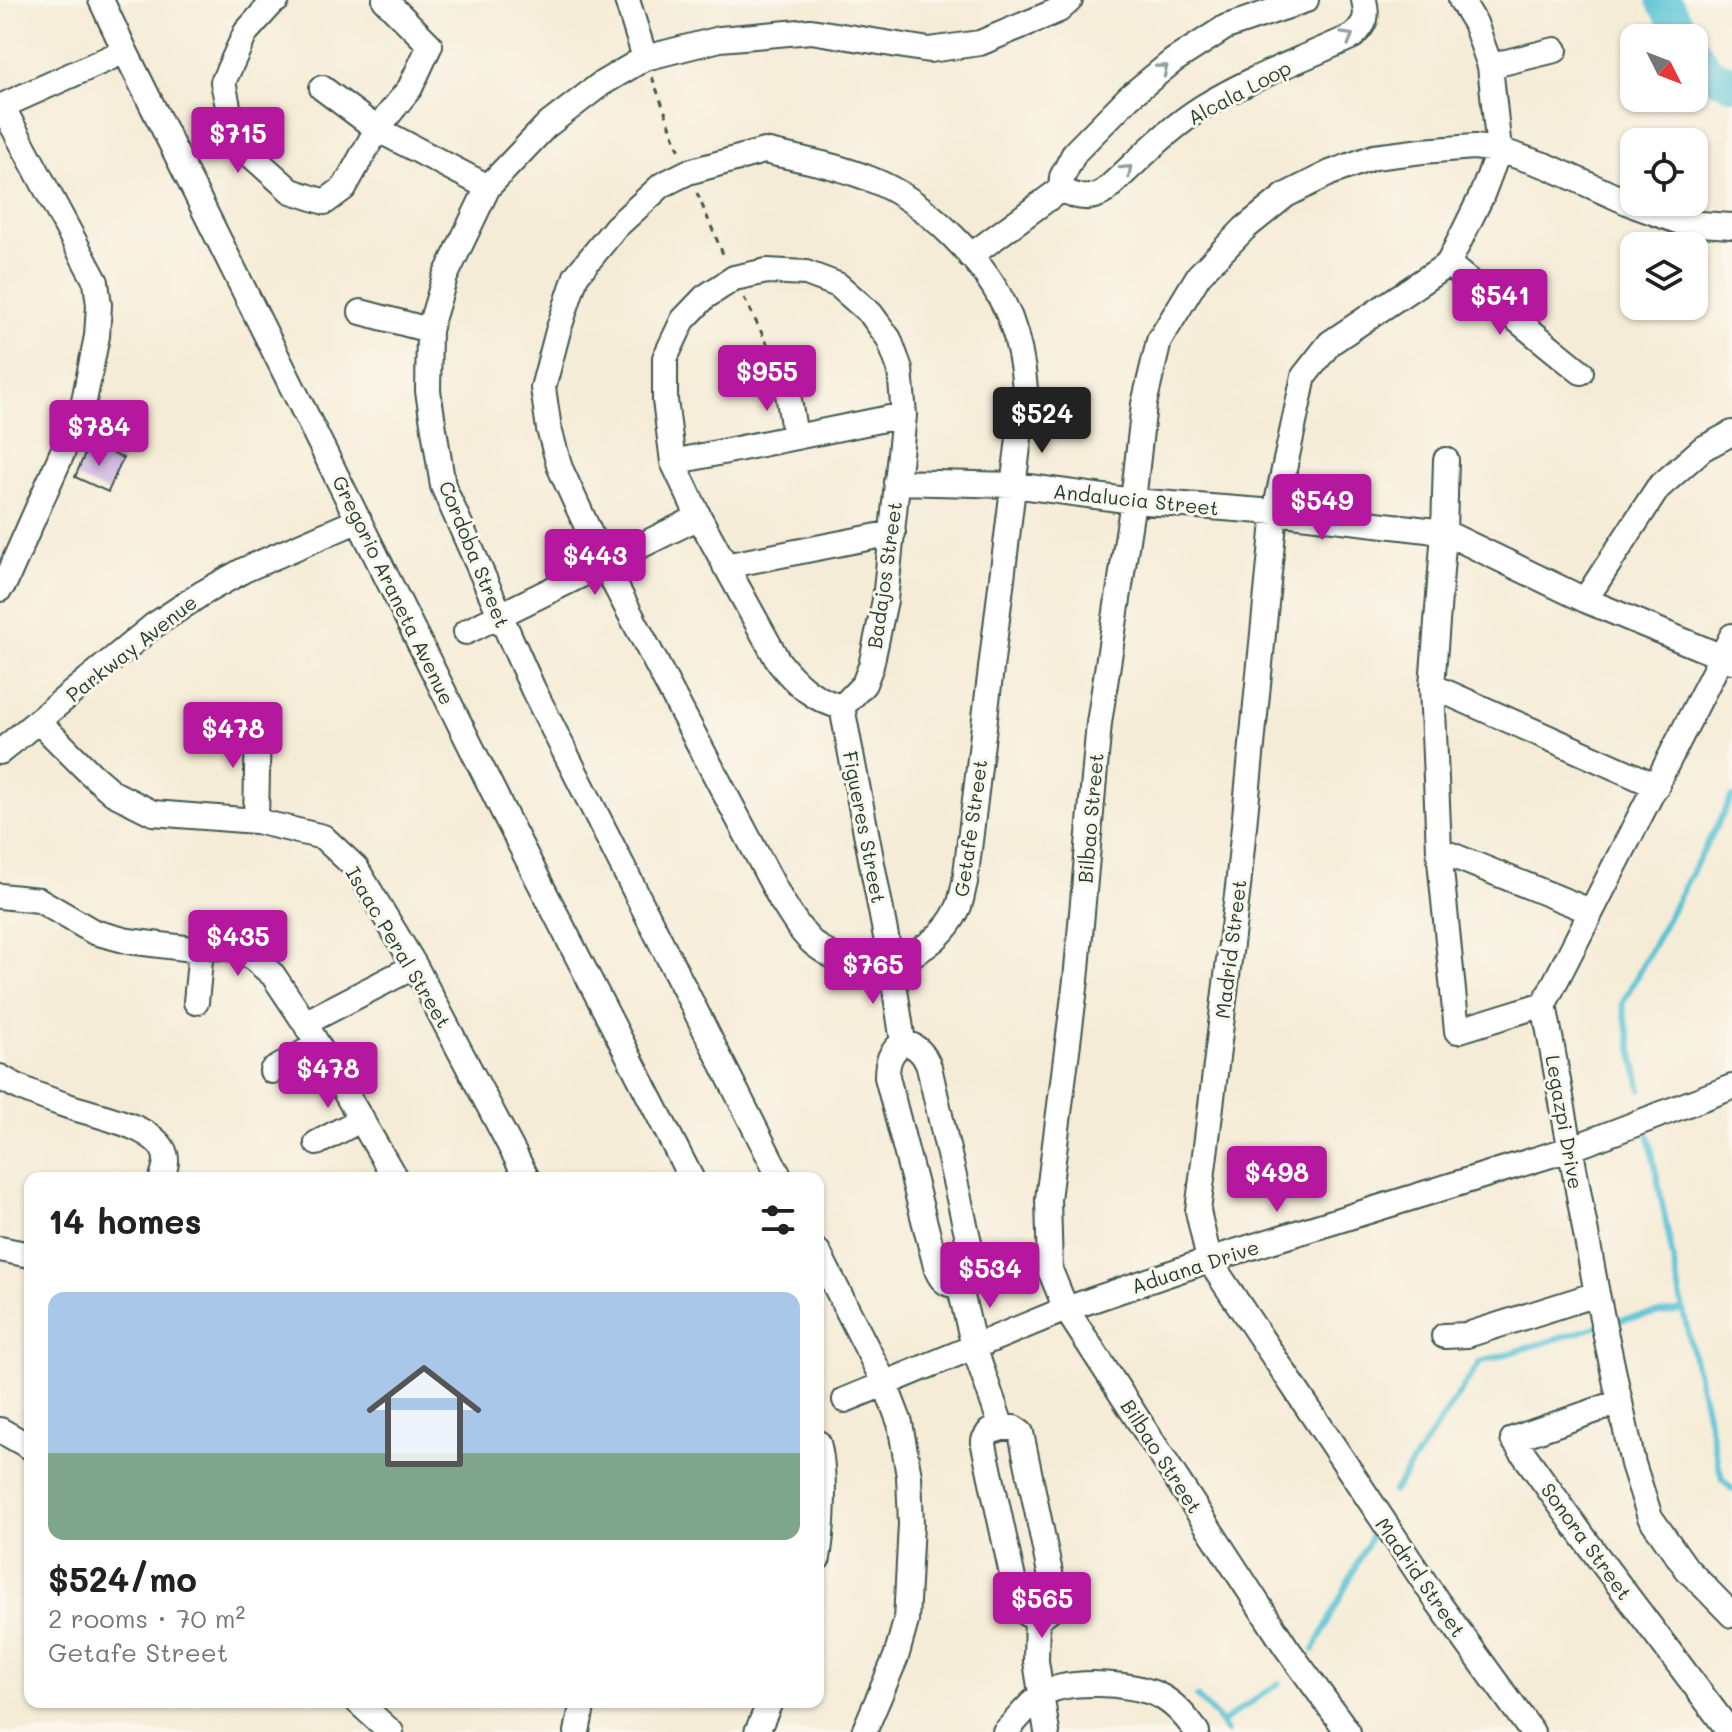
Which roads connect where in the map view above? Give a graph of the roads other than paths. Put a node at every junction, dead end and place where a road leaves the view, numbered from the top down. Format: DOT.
graph roads {
  1 [pos="101,0"];
  2 [pos="277,0"];
  3 [pos="385,0"];
  4 [pos="627,0"];
  5 [pos="1070,0"];
  6 [pos="1306,0"];
  7 [pos="1365,0"];
  8 [pos="1461,0"];
  9 [pos="1555,50"];
  10 [pos="125,51"];
  11 [pos="645,58"];
  12 [pos="1490,66"];
  13 [pos="322,88"];
  14 [pos="1,106"];
  15 [pos="377,129"];
  16 [pos="1499,150"];
  17 [pos="488,187"];
  18 [pos="1061,189"];
  19 [pos="1732,226"];
  20 [pos="970,256"];
  21 [pos="1448,264"];
  22 [pos="361,312"];
  23 [pos="429,330"];
  24 [pos="1581,372"];
  25 [pos="786,381"];
  26 [pos="904,415"];
  27 [pos="1732,433"];
  28 [pos="795,437"];
  29 [pos="1446,460"];
  30 [pos="673,462"];
  31 [pos="896,482"];
  32 [pos="1014,485"];
  33 [pos="1133,501"];
  34 [pos="1275,512"];
  35 [pos="699,517"];
  36 [pos="359,520"];
  37 [pos="1444,532"];
  38 [pos="893,533"];
  39 [pos="604,564"];
  40 [pos="725,566"];
  41 [pos="0,589"];
  42 [pos="1585,600"];
  43 [pos="499,616"];
  44 [pos="466,632"];
  45 [pos="1728,651"];
  46 [pos="1432,686"];
  47 [pos="842,707"];
  48 [pos="38,721"];
  49 [pos="258,721"];
  50 [pos="0,752"];
  51 [pos="1657,786"];
  52 [pos="256,821"];
  53 [pos="1439,850"];
  54 [pos="0,896"];
  55 [pos="1590,911"];
  56 [pos="201,950"];
  57 [pos="891,963"];
  58 [pos="415,966"];
  59 [pos="196,1002"];
  60 [pos="1544,1004"];
  61 [pos="305,1023"];
  62 [pos="903,1042"];
  63 [pos="317,1045"];
  64 [pos="272,1071"];
  65 [pos="0,1077"];
  66 [pos="1732,1087"];
  67 [pos="362,1119"];
  68 [pos="317,1143"];
  69 [pos="1570,1149"];
  70 [pos="164,1172"];
  71 [pos="392,1172"];
  72 [pos="524,1172"];
  73 [pos="688,1172"];
  74 [pos="777,1172"];
  75 [pos="0,1249"];
  76 [pos="24,1254"];
  77 [pos="1209,1260"];
  78 [pos="824,1264"];
  79 [pos="959,1284"];
  80 [pos="1597,1294"];
  81 [pos="1066,1309"];
  82 [pos="1444,1336"];
  83 [pos="974,1347"];
  84 [pos="885,1384"];
  85 [pos="845,1400"];
  86 [pos="1620,1402"];
  87 [pos="1002,1428"];
  88 [pos="0,1430"];
  89 [pos="24,1444"];
  90 [pos="1732,1615"];
  91 [pos="1037,1616"];
  92 [pos="1042,1694"];
  93 [pos="365,1708"];
  94 [pos="582,1708"];
  95 [pos="767,1708"];
  96 [pos="391,1732"];
  97 [pos="577,1732"];
  98 [pos="757,1732"];
  99 [pos="864,1732"];
  100 [pos="1005,1732"];
  101 [pos="1047,1732"];
  102 [pos="1197,1732"];
  103 [pos="1348,1732"];
  104 [pos="1532,1732"];
  105 [pos="1730,1732"];
  1 -- 10 [label="street, Gregorio Araneta Avenue"];
  2 -- 15 [label="street"];
  3 -- 15 [label="street"];
  4 -- 11 [label="street"];
  5 -- 11 [label="street, Cordoba Street"];
  18 -- 6 [label="street, one-way"];
  18 -- 7 [label="street, Alcala Loop, one-way"];
  8 -- 12 [label="street"];
  9 -- 12 [label="street"];
  10 -- 14 [label="street"];
  10 -- 36 [label="street, Gregorio Araneta Avenue"];
  11 -- 17 [label="street, Cordoba Street"];
  12 -- 16 [label="street"];
  13 -- 15 [label="street"];
  14 -- 41 [label="street"];
  15 -- 17 [label="street"];
  16 -- 19 [label="street, Bilbao Street"];
  16 -- 21 [label="street, Madrid Street"];
  16 -- 33 [label="street, Bilbao Street"];
  17 -- 23 [label="street, Cordoba Street"];
  18 -- 20 [label="street"];
  20 -- 32 [label="street, Getafe Street"];
  20 -- 39 [label="street, Getafe Street"];
  21 -- 24 [label="street"];
  21 -- 34 [label="street, Madrid Street"];
  22 -- 23 [label="street"];
  23 -- 43 [label="street, Cordoba Street"];
  25 -- 28 [label="street"];
  26 -- 28 [label="street"];
  26 -- 30 [label="street, Badajos Street"];
  26 -- 31 [label="street, Badajos Street"];
  27 -- 42 [label="street"];
  28 -- 30 [label="street"];
  29 -- 37 [label="street"];
  30 -- 35 [label="street, Badajos Street"];
  31 -- 32 [label="street, Andalucia Street"];
  31 -- 38 [label="street, Badajos Street"];
  32 -- 33 [label="street, Andalucia Street"];
  32 -- 57 [label="street, Getafe Street"];
  33 -- 34 [label="street, Andalucia Street"];
  33 -- 81 [label="street, Bilbao Street"];
  34 -- 37 [label="street, Andalucia Street"];
  34 -- 77 [label="street, Madrid Street"];
  35 -- 39 [label="street"];
  35 -- 40 [label="street, Badajos Street"];
  36 -- 48 [label="street, Parkway Avenue"];
  36 -- 73 [label="street, Gregorio Araneta Avenue"];
  37 -- 42 [label="street, Andalucia Street"];
  37 -- 46 [label="street"];
  38 -- 40 [label="street"];
  38 -- 47 [label="street, Badajos Street"];
  39 -- 43 [label="street"];
  39 -- 57 [label="street, Getafe Street"];
  40 -- 47 [label="street, Badajos Street"];
  42 -- 45 [label="street, Andalucia Street"];
  43 -- 44 [label="street"];
  43 -- 74 [label="street, Cordoba Street"];
  45 -- 51 [label="street"];
  46 -- 51 [label="street"];
  46 -- 53 [label="street"];
  47 -- 57 [label="street, Figueres Street"];
  48 -- 50 [label="street, Parkway Avenue"];
  48 -- 52 [label="street, Isaac Peral Street"];
  49 -- 52 [label="street"];
  51 -- 55 [label="street"];
  52 -- 58 [label="street, Isaac Peral Street"];
  53 -- 55 [label="street"];
  53 -- 60 [label="street"];
  54 -- 56 [label="street"];
  55 -- 60 [label="street"];
  56 -- 59 [label="street"];
  56 -- 61 [label="street"];
  57 -- 62 [label="street, Figueres Street"];
  58 -- 61 [label="street"];
  58 -- 72 [label="street, Isaac Peral Street"];
  60 -- 69 [label="street, Legazpi Drive"];
  61 -- 63 [label="street"];
  62 -- 79 [label="street"];
  62 -- 79 [label="street"];
  63 -- 64 [label="street"];
  63 -- 67 [label="street"];
  65 -- 70 [label="street"];
  66 -- 69 [label="street, Aduana Drive"];
  67 -- 68 [label="street"];
  67 -- 71 [label="street"];
  69 -- 77 [label="street, Aduana Drive"];
  69 -- 80 [label="street, Legazpi Drive"];
  75 -- 76 [label="street"];
  77 -- 81 [label="street, Aduana Drive"];
  77 -- 104 [label="street, Madrid Street"];
  78 -- 84 [label="street"];
  79 -- 83 [label="street"];
  80 -- 82 [label="street"];
  80 -- 86 [label="street, Legazpi Drive"];
  81 -- 83 [label="street, Aduana Drive"];
  81 -- 103 [label="street, Bilbao Street"];
  83 -- 84 [label="street, Aduana Drive"];
  83 -- 87 [label="street"];
  84 -- 85 [label="street, Aduana Drive"];
  84 -- 99 [label="street"];
  86 -- 90 [label="street, Legazpi Drive"];
  86 -- 105 [label="street, Sonora Street"];
  87 -- 91 [label="street"];
  87 -- 91 [label="street"];
  88 -- 89 [label="street"];
  91 -- 92 [label="street"];
  92 -- 100 [label="street"];
  92 -- 101 [label="street"];
  92 -- 102 [label="street"];
  93 -- 96 [label="street"];
  94 -- 97 [label="street"];
  95 -- 98 [label="street"];
}
